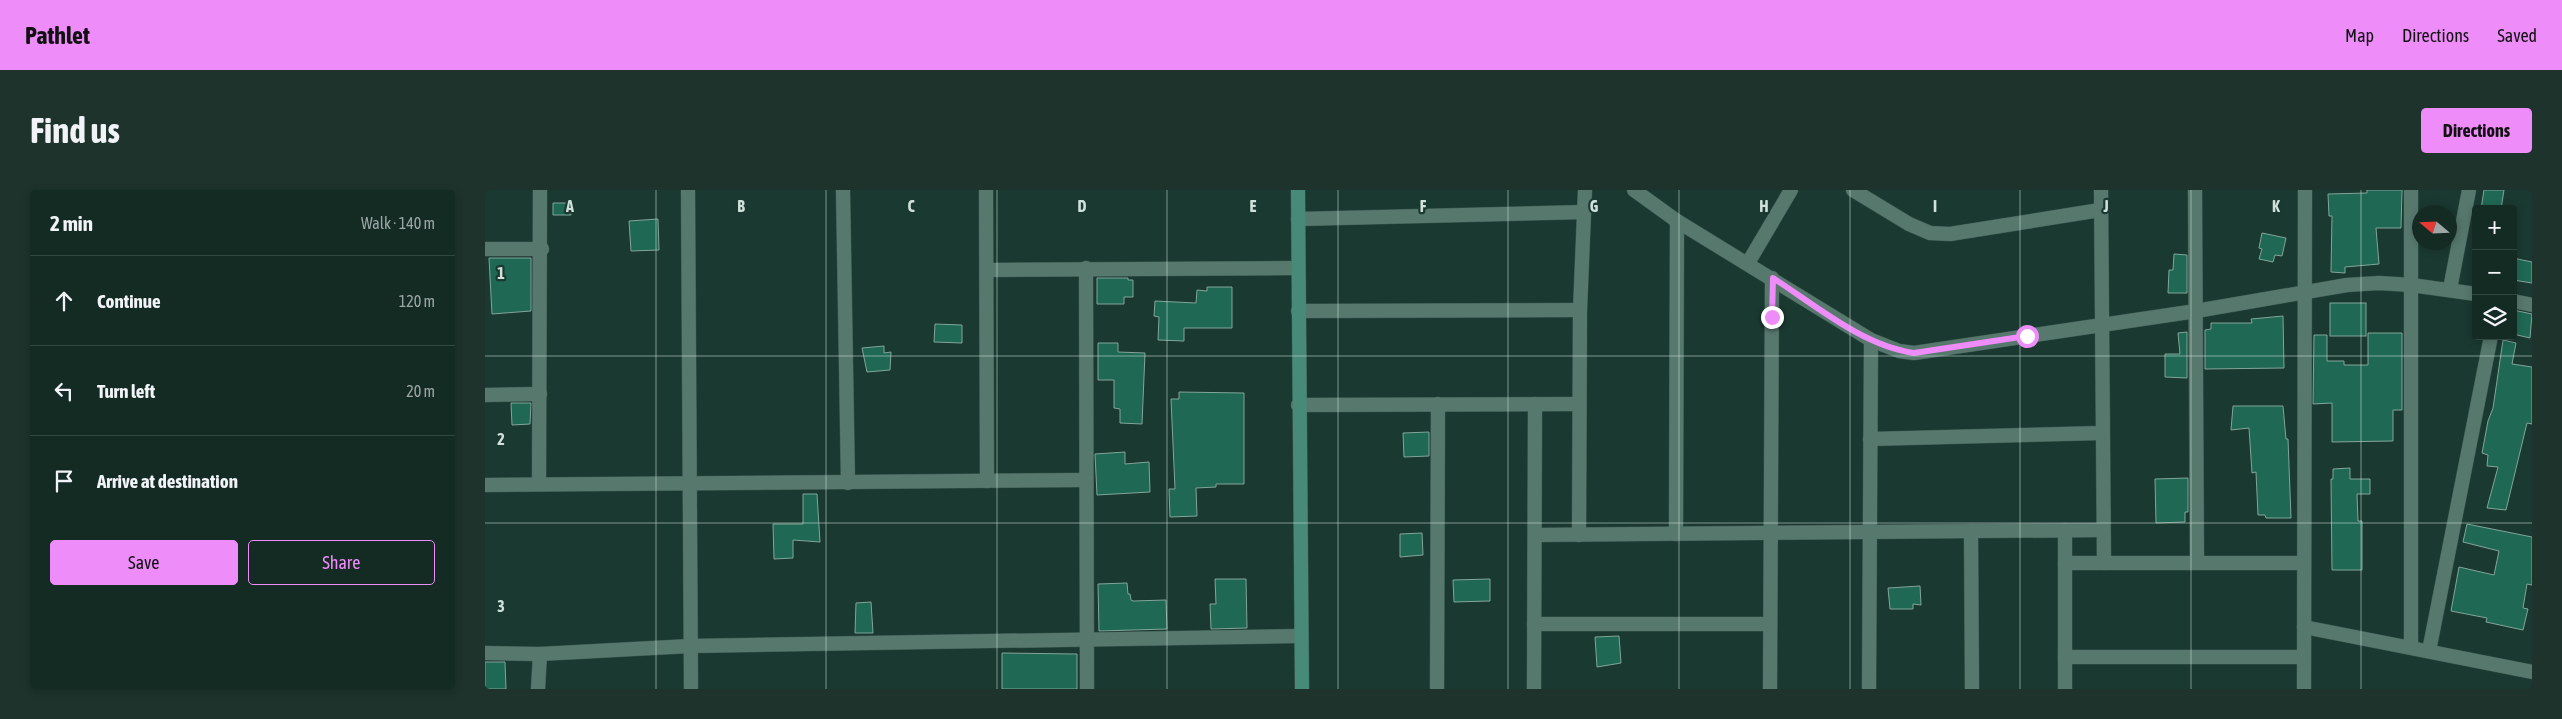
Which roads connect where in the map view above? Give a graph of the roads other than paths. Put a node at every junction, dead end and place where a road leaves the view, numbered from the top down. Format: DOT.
graph roads {
  1 [pos="540,190"];
  2 [pos="688,190"];
  3 [pos="843,190"];
  4 [pos="986,190"];
  5 [pos="1298,190"];
  6 [pos="1585,190"];
  7 [pos="1634,190"];
  8 [pos="1791,190"];
  9 [pos="1853,190"];
  10 [pos="2101,190"];
  11 [pos="2195,190"];
  12 [pos="2305,190"];
  13 [pos="2411,190"];
  14 [pos="2469,190"];
  15 [pos="2100,210"];
  16 [pos="1584,212"];
  17 [pos="1298,219"];
  18 [pos="1677,221"];
  19 [pos="485,249"];
  20 [pos="542,249"];
  21 [pos="1748,264"];
  22 [pos="1086,268"];
  23 [pos="1297,268"];
  24 [pos="987,270"];
  25 [pos="1773,278"];
  26 [pos="2411,284"];
  27 [pos="2450,289"];
  28 [pos="2304,291"];
  29 [pos="2472,293"];
  30 [pos="2517,303"];
  31 [pos="2532,305"];
  32 [pos="1580,310"];
  33 [pos="1298,311"];
  34 [pos="2196,311"];
  35 [pos="2103,326"];
  36 [pos="1871,340"];
  37 [pos="2490,340"];
  38 [pos="540,394"];
  39 [pos="485,395"];
  40 [pos="1438,404"];
  41 [pos="1535,404"];
  42 [pos="1579,404"];
  43 [pos="1298,405"];
  44 [pos="2102,433"];
  45 [pos="1870,439"];
  46 [pos="1086,480"];
  47 [pos="987,481"];
  48 [pos="688,483"];
  49 [pos="848,483"];
  50 [pos="539,484"];
  51 [pos="485,485"];
  52 [pos="2065,530"];
  53 [pos="2103,530"];
  54 [pos="1971,531"];
  55 [pos="1870,532"];
  56 [pos="1771,533"];
  57 [pos="1676,534"];
  58 [pos="1535,535"];
  59 [pos="1579,535"];
  60 [pos="2065,563"];
  61 [pos="2104,563"];
  62 [pos="2197,563"];
  63 [pos="2304,563"];
  64 [pos="1534,624"];
  65 [pos="1770,624"];
  66 [pos="2304,627"];
  67 [pos="1300,636"];
  68 [pos="1087,640"];
  69 [pos="690,646"];
  70 [pos="2411,647"];
  71 [pos="2429,651"];
  72 [pos="485,653"];
  73 [pos="539,654"];
  74 [pos="2065,657"];
  75 [pos="2303,657"];
  76 [pos="2532,672"];
  77 [pos="538,689"];
  78 [pos="691,689"];
  79 [pos="1087,689"];
  80 [pos="1301,689"];
  81 [pos="1437,689"];
  82 [pos="1534,689"];
  83 [pos="1770,689"];
  84 [pos="1869,689"];
  85 [pos="1972,689"];
  86 [pos="2065,689"];
  87 [pos="2304,689"];
  1 -- 20 [label="street"];
  2 -- 48 [label="street"];
  3 -- 49 [label="street"];
  4 -- 24 [label="street"];
  5 -- 17 [label="main road"];
  6 -- 16 [label="street"];
  7 -- 18 [label="street"];
  8 -- 21 [label="street"];
  9 -- 15 [label="street"];
  10 -- 15 [label="street"];
  11 -- 34 [label="street"];
  12 -- 28 [label="street"];
  13 -- 26 [label="street"];
  14 -- 27 [label="street"];
  15 -- 35 [label="street"];
  16 -- 17 [label="street"];
  16 -- 32 [label="street"];
  17 -- 23 [label="main road"];
  18 -- 21 [label="street"];
  18 -- 57 [label="street"];
  19 -- 20 [label="street"];
  20 -- 38 [label="street"];
  21 -- 25 [label="street"];
  22 -- 23 [label="street"];
  22 -- 24 [label="street"];
  22 -- 46 [label="street"];
  23 -- 33 [label="main road"];
  24 -- 47 [label="street"];
  25 -- 36 [label="street"];
  25 -- 56 [label="street"];
  26 -- 27 [label="street"];
  26 -- 28 [label="street"];
  26 -- 70 [label="street"];
  27 -- 29 [label="street"];
  28 -- 34 [label="street"];
  28 -- 63 [label="street"];
  30 -- 31 [label="street"];
  32 -- 33 [label="street"];
  32 -- 42 [label="street"];
  33 -- 43 [label="main road"];
  34 -- 35 [label="street"];
  34 -- 62 [label="street"];
  35 -- 36 [label="street"];
  35 -- 44 [label="street"];
  36 -- 45 [label="street"];
  37 -- 71 [label="street"];
  38 -- 39 [label="street"];
  38 -- 50 [label="street"];
  40 -- 41 [label="street"];
  40 -- 43 [label="street"];
  40 -- 81 [label="street"];
  41 -- 42 [label="street"];
  41 -- 58 [label="street"];
  42 -- 59 [label="street"];
  43 -- 67 [label="main road"];
  44 -- 45 [label="street"];
  44 -- 53 [label="street"];
  45 -- 55 [label="street"];
  46 -- 47 [label="street"];
  46 -- 68 [label="street"];
  47 -- 49 [label="street"];
  48 -- 49 [label="street"];
  48 -- 50 [label="street"];
  48 -- 69 [label="street"];
  50 -- 51 [label="street"];
  52 -- 53 [label="street"];
  52 -- 54 [label="street"];
  52 -- 60 [label="street"];
  53 -- 61 [label="street"];
  54 -- 55 [label="street"];
  54 -- 85 [label="street"];
  55 -- 56 [label="street"];
  55 -- 84 [label="street"];
  56 -- 57 [label="street"];
  56 -- 65 [label="street"];
  57 -- 59 [label="street"];
  58 -- 59 [label="street"];
  58 -- 64 [label="street"];
  60 -- 61 [label="street"];
  60 -- 74 [label="street"];
  61 -- 62 [label="street"];
  62 -- 63 [label="street"];
  63 -- 66 [label="street"];
  64 -- 65 [label="street"];
  64 -- 82 [label="street"];
  65 -- 83 [label="street"];
  66 -- 70 [label="street"];
  66 -- 75 [label="street"];
  67 -- 68 [label="street"];
  67 -- 80 [label="main road"];
  68 -- 69 [label="street"];
  68 -- 79 [label="street"];
  69 -- 73 [label="street"];
  69 -- 78 [label="street"];
  70 -- 71 [label="street"];
  71 -- 76 [label="street"];
  72 -- 73 [label="street"];
  73 -- 77 [label="street"];
  74 -- 75 [label="street"];
  74 -- 86 [label="street"];
  75 -- 87 [label="street"];
}
